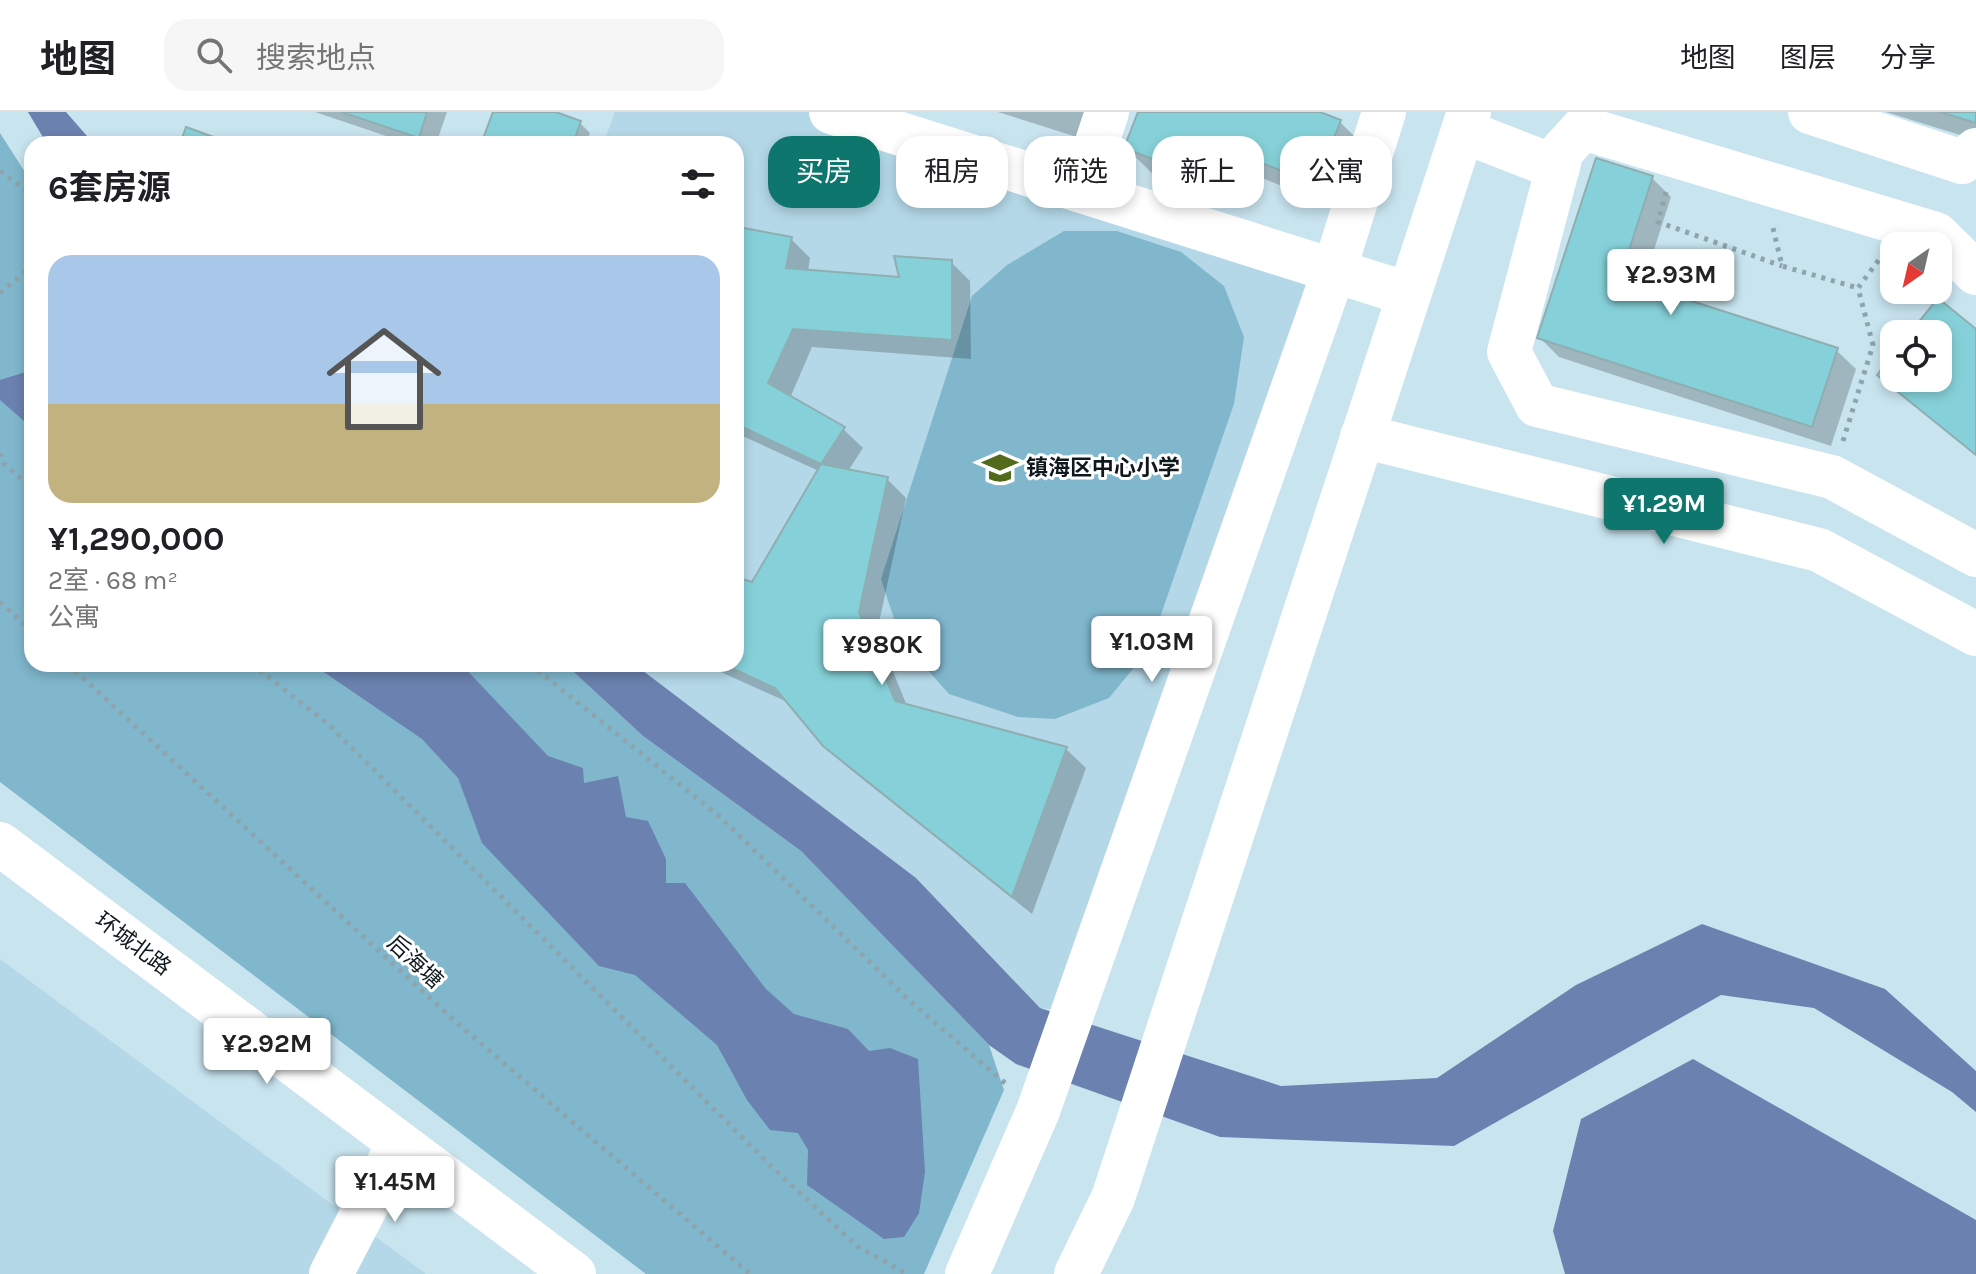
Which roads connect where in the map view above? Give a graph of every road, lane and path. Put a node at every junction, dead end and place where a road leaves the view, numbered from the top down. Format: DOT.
graph roads {
  1 [pos="831,112"];
  2 [pos="1107,112"];
  3 [pos="1384,112"];
  4 [pos="1810,112"];
  5 [pos="1466,122"];
  6 [pos="1099,136"];
  7 [pos="1976,150"];
  8 [pos="1675,155"];
  9 [pos="1558,168"];
  10 [pos="0,171"];
  11 [pos="1024,173"];
  12 [pos="1762,182"];
  13 [pos="24,189"];
  14 [pos="1135,208"];
  15 [pos="1903,225"];
  16 [pos="1782,266"];
  17 [pos="1334,271"];
  18 [pos="24,273"];
  19 [pos="1976,273"];
  20 [pos="1858,288"];
  21 [pos="0,293"];
  22 [pos="1408,294"];
  23 [pos="1362,436"];
  24 [pos="0,453"];
  25 [pos="1832,477"];
  26 [pos="24,481"];
  27 [pos="1975,552"];
  28 [pos="0,602"];
  29 [pos="24,624"];
  30 [pos="1976,634"];
  31 [pos="77,672"];
  32 [pos="262,672"];
  33 [pos="540,672"];
  34 [pos="0,844"];
  35 [pos="1038,1111"];
  36 [pos="399,1143"];
  37 [pos="331,1274"];
  38 [pos="574,1274"];
  39 [pos="750,1274"];
  40 [pos="907,1274"];
  41 [pos="967,1274"];
  42 [pos="1076,1274"];
  1 -- 11 [label="street"];
  2 -- 6 [label="street"];
  3 -- 17 [label="street"];
  4 -- 7 [label="street"];
  5 -- 9 [label="street"];
  5 -- 22 [label="street"];
  8 -- 9 [label="street"];
  8 -- 12 [label="street"];
  8 -- 16 [label="path"];
  9 -- 25 [label="street"];
  10 -- 13 [label="path"];
  12 -- 15 [label="street"];
  12 -- 16 [label="path"];
  14 -- 17 [label="street"];
  15 -- 19 [label="street"];
  15 -- 20 [label="path"];
  16 -- 20 [label="path"];
  17 -- 22 [label="street"];
  17 -- 35 [label="street"];
  18 -- 21 [label="path"];
  20 -- 25 [label="path"];
  22 -- 23 [label="street"];
  23 -- 30 [label="street"];
  23 -- 42 [label="street"];
  24 -- 26 [label="path"];
  25 -- 27 [label="street"];
  28 -- 29 [label="path"];
  31 -- 39 [label="path, 后海塘"];
  32 -- 40 [label="path"];
  33 -- 35 [label="path"];
  34 -- 36 [label="street, 环城北路"];
  35 -- 41 [label="street"];
  36 -- 37 [label="street"];
  36 -- 38 [label="street, 环城北路"];
}
